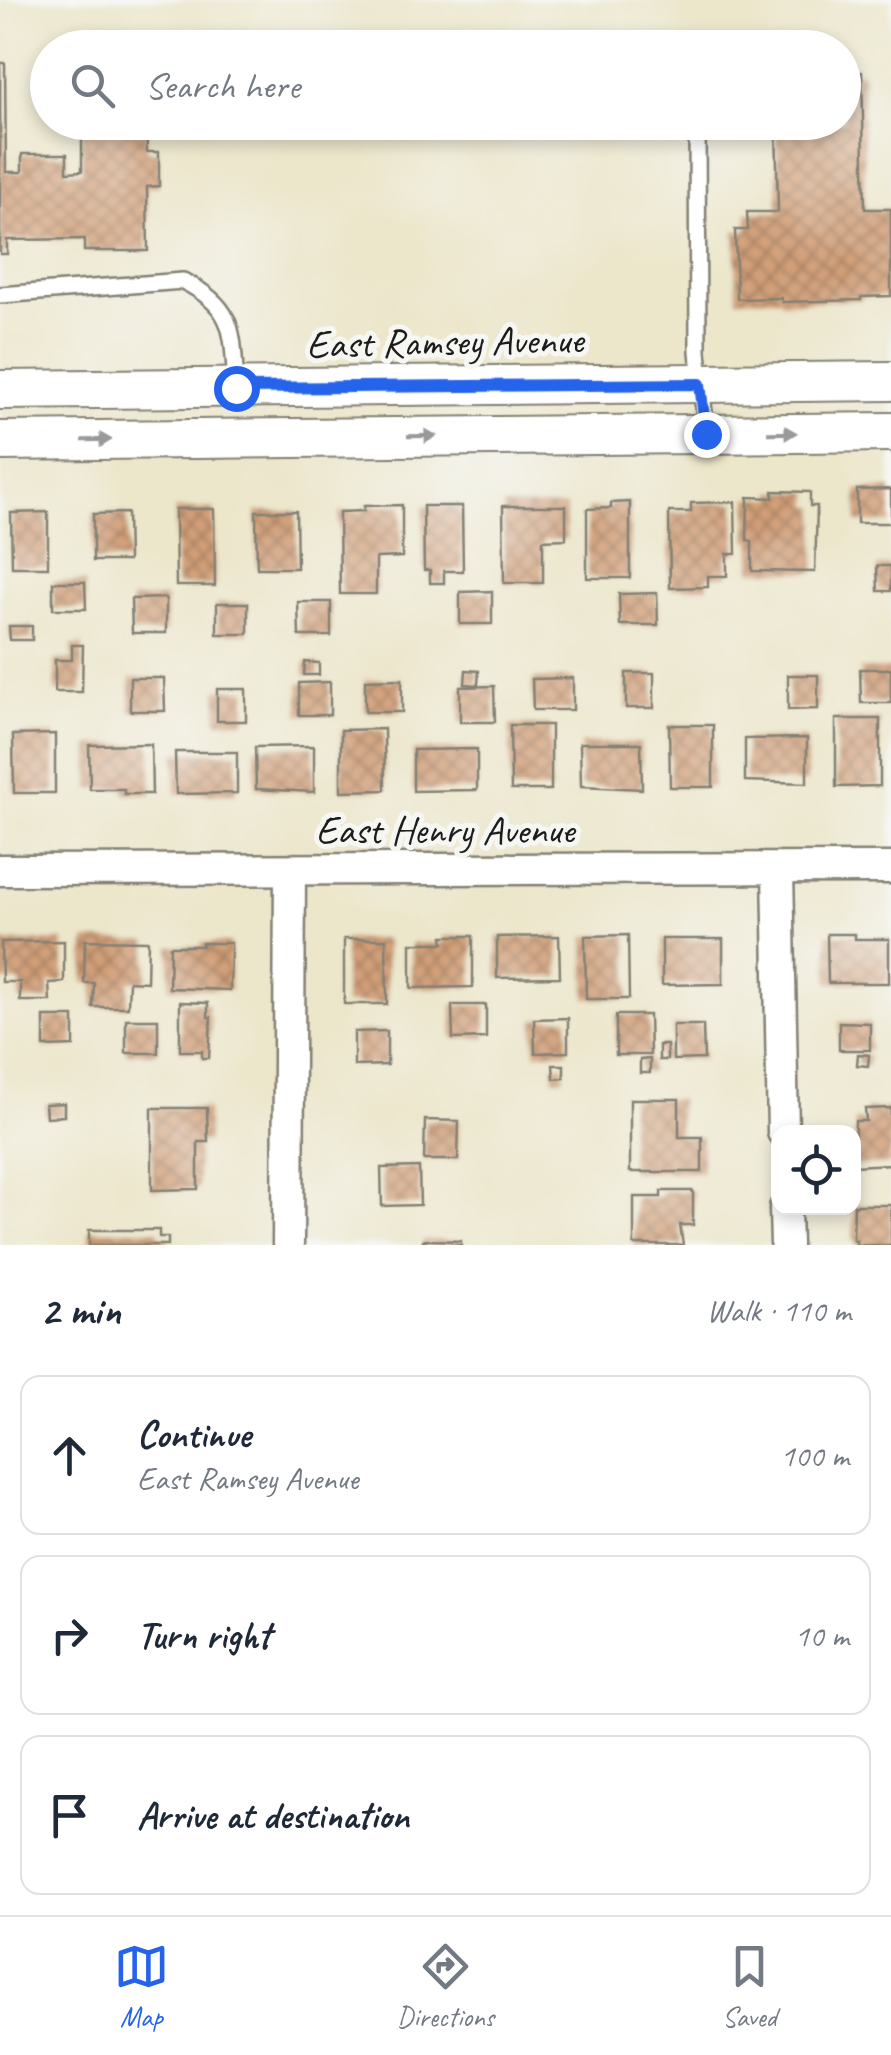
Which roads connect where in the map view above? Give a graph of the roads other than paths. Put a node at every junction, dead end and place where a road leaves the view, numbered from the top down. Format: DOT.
graph roads {
  1 [pos="697,140"];
  2 [pos="0,295"];
  3 [pos="891,382"];
  4 [pos="700,384"];
  5 [pos="236,388"];
  6 [pos="0,390"];
  7 [pos="891,432"];
  8 [pos="706,434"];
  9 [pos="0,441"];
  10 [pos="778,868"];
  11 [pos="891,868"];
  12 [pos="0,870"];
  13 [pos="290,870"];
  14 [pos="783,1125"];
  15 [pos="785,1215"];
  16 [pos="288,1245"];
  17 [pos="786,1245"];
  1 -- 4 [label="lane"];
  2 -- 5 [label="lane"];
  3 -- 4 [label="street, East Ramsey Avenue"];
  4 -- 5 [label="street, East Ramsey Avenue"];
  4 -- 8 [label="lane"];
  5 -- 6 [label="street, East Ramsey Avenue"];
  8 -- 7 [label="street, one-way"];
  9 -- 8 [label="street, one-way"];
  10 -- 11 [label="street, East Henry Avenue"];
  10 -- 13 [label="street, East Henry Avenue"];
  10 -- 14 [label="street"];
  12 -- 13 [label="street, East Henry Avenue"];
  13 -- 16 [label="street"];
  15 -- 17 [label="street"];
}
